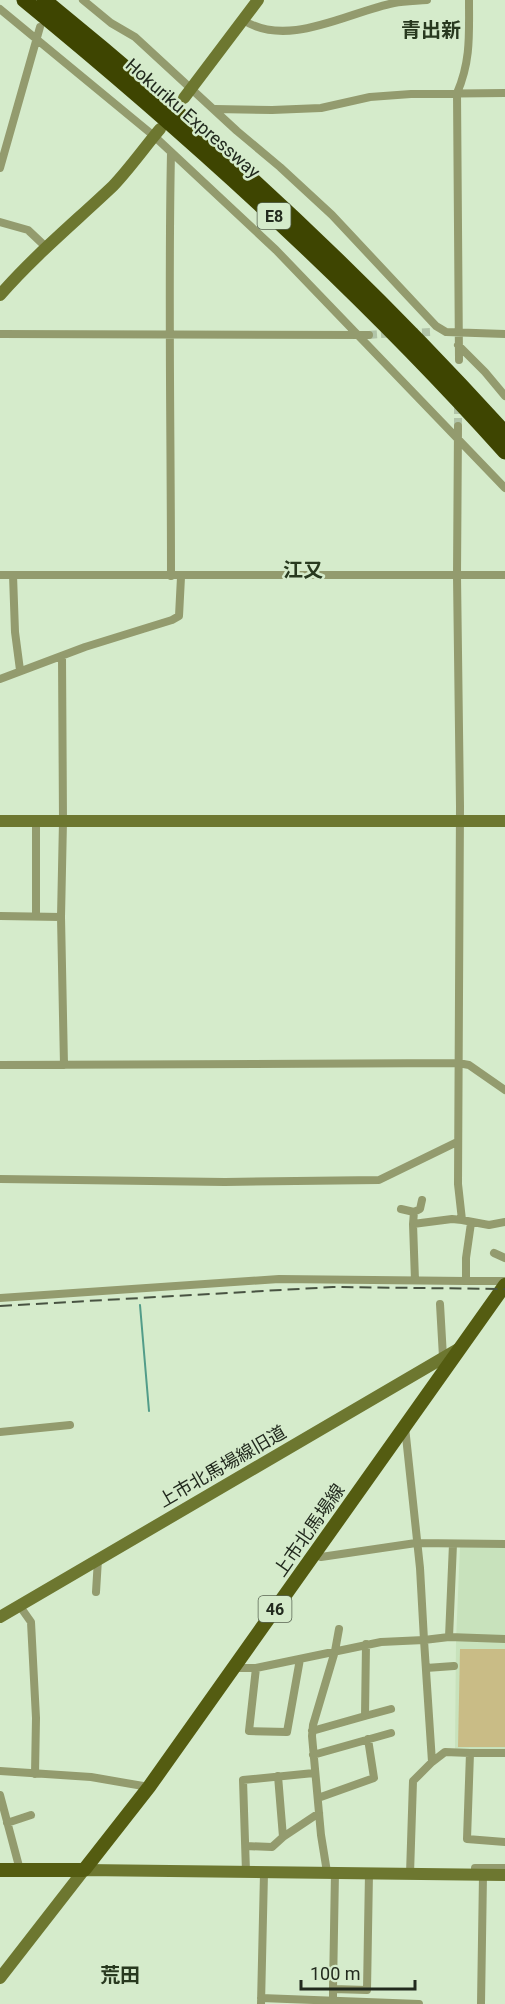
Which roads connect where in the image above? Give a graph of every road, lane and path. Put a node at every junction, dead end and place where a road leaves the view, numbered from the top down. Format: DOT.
graph roads {
  1 [pos="24,0"];
  2 [pos="44,0"];
  3 [pos="83,0"];
  4 [pos="258,0"];
  5 [pos="427,0"];
  6 [pos="469,0"];
  7 [pos="0,9"];
  8 [pos="243,20"];
  9 [pos="40,27"];
  10 [pos="37,38"];
  11 [pos="187,93"];
  12 [pos="457,93"];
  13 [pos="505,93"];
  14 [pos="215,109"];
  15 [pos="157,133"];
  16 [pos="171,153"];
  17 [pos="0,168"];
  18 [pos="0,222"];
  19 [pos="46,247"];
  20 [pos="0,295"];
  21 [pos="459,333"];
  22 [pos="0,334"];
  23 [pos="505,334"];
  24 [pos="171,335"];
  25 [pos="364,335"];
  26 [pos="458,345"];
  27 [pos="459,360"];
  28 [pos="505,396"];
  29 [pos="458,426"];
  30 [pos="505,433"];
  31 [pos="458,437"];
  32 [pos="505,452"];
  33 [pos="505,488"];
  34 [pos="0,575"];
  35 [pos="13,575"];
  36 [pos="505,575"];
  37 [pos="171,576"];
  38 [pos="457,576"];
  39 [pos="181,577"];
  40 [pos="62,656"];
  41 [pos="20,670"];
  42 [pos="0,679"];
  43 [pos="459,820"];
  44 [pos="0,821"];
  45 [pos="36,821"];
  46 [pos="505,821"];
  47 [pos="63,822"];
  48 [pos="0,916"];
  49 [pos="36,916"];
  50 [pos="61,917"];
  51 [pos="458,1063"];
  52 [pos="0,1065"];
  53 [pos="64,1065"];
  54 [pos="505,1090"];
  55 [pos="457,1142"];
  56 [pos="0,1179"];
  57 [pos="422,1200"];
  58 [pos="400,1209"];
  59 [pos="414,1212"];
  60 [pos="466,1222"];
  61 [pos="505,1222"];
  62 [pos="413,1224"];
  63 [pos="494,1253"];
  64 [pos="505,1258"];
  65 [pos="416,1280"];
  66 [pos="466,1281"];
  67 [pos="505,1283"];
  68 [pos="0,1298"];
  69 [pos="500,1300"];
  70 [pos="440,1304"];
  71 [pos="463,1346"];
  72 [pos="443,1357"];
  73 [pos="70,1425"];
  74 [pos="405,1425"];
  75 [pos="0,1432"];
  76 [pos="417,1543"];
  77 [pos="453,1544"];
  78 [pos="505,1544"];
  79 [pos="314,1554"];
  80 [pos="98,1559"];
  81 [pos="96,1592"];
  82 [pos="19,1605"];
  83 [pos="0,1617"];
  84 [pos="339,1629"];
  85 [pos="449,1637"];
  86 [pos="505,1639"];
  87 [pos="424,1640"];
  88 [pos="366,1644"];
  89 [pos="335,1651"];
  90 [pos="300,1659"];
  91 [pos="454,1666"];
  92 [pos="233,1668"];
  93 [pos="256,1668"];
  94 [pos="426,1668"];
  95 [pos="391,1709"];
  96 [pos="365,1716"];
  97 [pos="312,1731"];
  98 [pos="391,1733"];
  99 [pos="368,1739"];
  100 [pos="470,1753"];
  101 [pos="505,1753"];
  102 [pos="313,1755"];
  103 [pos="432,1762"];
  104 [pos="0,1771"];
  105 [pos="314,1773"];
  106 [pos="35,1774"];
  107 [pos="278,1776"];
  108 [pos="149,1787"];
  109 [pos="0,1795"];
  110 [pos="318,1798"];
  111 [pos="319,1813"];
  112 [pos="31,1815"];
  113 [pos="7,1823"];
  114 [pos="283,1837"];
  115 [pos="505,1842"];
  116 [pos="246,1846"];
  117 [pos="505,1868"];
  118 [pos="0,1870"];
  119 [pos="20,1870"];
  120 [pos="84,1870"];
  121 [pos="246,1872"];
  122 [pos="331,1872"];
  123 [pos="264,1873"];
  124 [pos="369,1873"];
  125 [pos="410,1874"];
  126 [pos="479,1875"];
  127 [pos="505,1875"];
  128 [pos="0,1978"];
  129 [pos="333,1989"];
  130 [pos="261,2001"];
  131 [pos="333,2001"];
  132 [pos="419,2004"];
  133 [pos="481,2004"];
  1 -- 32 [label="highway, Hokuriku Expressway / E8"];
  2 -- 30 [label="highway, Hokuriku Expressway / E8"];
  3 -- 11 [label="street"];
  4 -- 8 [label="street"];
  5 -- 8 [label="street"];
  6 -- 12 [label="street"];
  7 -- 10 [label="street"];
  8 -- 11 [label="street"];
  9 -- 10 [label="street"];
  10 -- 15 [label="street"];
  10 -- 17 [label="street"];
  11 -- 14 [label="street"];
  12 -- 13 [label="street"];
  12 -- 14 [label="street"];
  12 -- 21 [label="street"];
  14 -- 21 [label="street"];
  15 -- 16 [label="street"];
  15 -- 19 [label="street"];
  16 -- 24 [label="street"];
  16 -- 25 [label="street"];
  18 -- 19 [label="street"];
  19 -- 20 [label="street"];
  21 -- 23 [label="street"];
  21 -- 26 [label="street"];
  22 -- 24 [label="street"];
  24 -- 25 [label="street"];
  24 -- 37 [label="street"];
  25 -- 31 [label="street"];
  26 -- 27 [label="street"];
  26 -- 28 [label="street"];
  29 -- 31 [label="street"];
  31 -- 33 [label="street"];
  31 -- 38 [label="street"];
  34 -- 35 [label="street"];
  35 -- 37 [label="street"];
  35 -- 41 [label="street"];
  36 -- 38 [label="street"];
  37 -- 39 [label="street"];
  38 -- 39 [label="street"];
  38 -- 43 [label="street"];
  39 -- 40 [label="street"];
  40 -- 41 [label="street"];
  40 -- 47 [label="street"];
  41 -- 42 [label="street"];
  43 -- 46 [label="street"];
  43 -- 47 [label="street"];
  43 -- 51 [label="street"];
  44 -- 45 [label="street"];
  45 -- 47 [label="street"];
  45 -- 49 [label="street"];
  47 -- 50 [label="street"];
  48 -- 49 [label="street"];
  49 -- 50 [label="street"];
  50 -- 53 [label="street"];
  51 -- 53 [label="street"];
  51 -- 54 [label="street"];
  51 -- 55 [label="street"];
  52 -- 53 [label="street"];
  55 -- 56 [label="street"];
  55 -- 60 [label="street"];
  57 -- 59 [label="street"];
  58 -- 59 [label="street"];
  59 -- 62 [label="street"];
  60 -- 61 [label="street"];
  60 -- 62 [label="street"];
  60 -- 66 [label="street"];
  62 -- 65 [label="street"];
  63 -- 64 [label="street"];
  65 -- 66 [label="street"];
  65 -- 68 [label="street"];
  66 -- 67 [label="street"];
  67 -- 69 [label="main road, 上市北馬場線 / 46"];
  69 -- 71 [label="main road, 上市北馬場線 / 46"];
  70 -- 72 [label="street"];
  71 -- 72 [label="street, 上市北馬場線旧道"];
  71 -- 74 [label="main road, 上市北馬場線 / 46"];
  72 -- 80 [label="street, 上市北馬場線旧道"];
  73 -- 75 [label="street"];
  74 -- 76 [label="street"];
  74 -- 79 [label="main road, 上市北馬場線 / 46"];
  76 -- 77 [label="street"];
  76 -- 79 [label="street"];
  76 -- 87 [label="street"];
  77 -- 78 [label="street"];
  77 -- 85 [label="street"];
  79 -- 92 [label="main road, 上市北馬場線 / 46"];
  80 -- 81 [label="street"];
  80 -- 82 [label="street, 上市北馬場線旧道"];
  82 -- 83 [label="street, 上市北馬場線旧道"];
  82 -- 106 [label="street"];
  84 -- 89 [label="street"];
  85 -- 86 [label="street"];
  85 -- 87 [label="street"];
  87 -- 88 [label="street"];
  87 -- 94 [label="street"];
  88 -- 89 [label="street"];
  88 -- 96 [label="street"];
  89 -- 90 [label="street"];
  89 -- 97 [label="street"];
  90 -- 93 [label="street"];
  90 -- 93 [label="street"];
  91 -- 94 [label="street"];
  92 -- 93 [label="street"];
  92 -- 108 [label="main road, 上市北馬場線 / 46"];
  94 -- 103 [label="street"];
  95 -- 96 [label="street"];
  96 -- 97 [label="street"];
  97 -- 102 [label="street"];
  98 -- 99 [label="street"];
  99 -- 102 [label="street"];
  99 -- 110 [label="street"];
  100 -- 101 [label="street"];
  100 -- 103 [label="street"];
  100 -- 115 [label="street"];
  102 -- 105 [label="street"];
  103 -- 125 [label="street"];
  104 -- 106 [label="street"];
  105 -- 107 [label="street"];
  105 -- 110 [label="street"];
  106 -- 108 [label="street"];
  107 -- 114 [label="street"];
  107 -- 116 [label="street"];
  108 -- 120 [label="main road, 上市北馬場線 / 46"];
  109 -- 113 [label="street"];
  110 -- 111 [label="street"];
  111 -- 114 [label="street"];
  111 -- 122 [label="street"];
  112 -- 113 [label="street"];
  113 -- 119 [label="street"];
  114 -- 116 [label="street"];
  116 -- 121 [label="street"];
  117 -- 126 [label="street"];
  118 -- 119 [label="main road"];
  119 -- 120 [label="main road"];
  120 -- 121 [label="street"];
  120 -- 128 [label="street"];
  121 -- 123 [label="street"];
  122 -- 123 [label="street"];
  122 -- 124 [label="street"];
  122 -- 129 [label="street"];
  123 -- 130 [label="street"];
  124 -- 125 [label="street"];
  124 -- 129 [label="street"];
  125 -- 126 [label="street"];
  126 -- 127 [label="street"];
  126 -- 133 [label="street"];
  129 -- 131 [label="street"];
  130 -- 131 [label="street"];
  131 -- 132 [label="street"];
}
